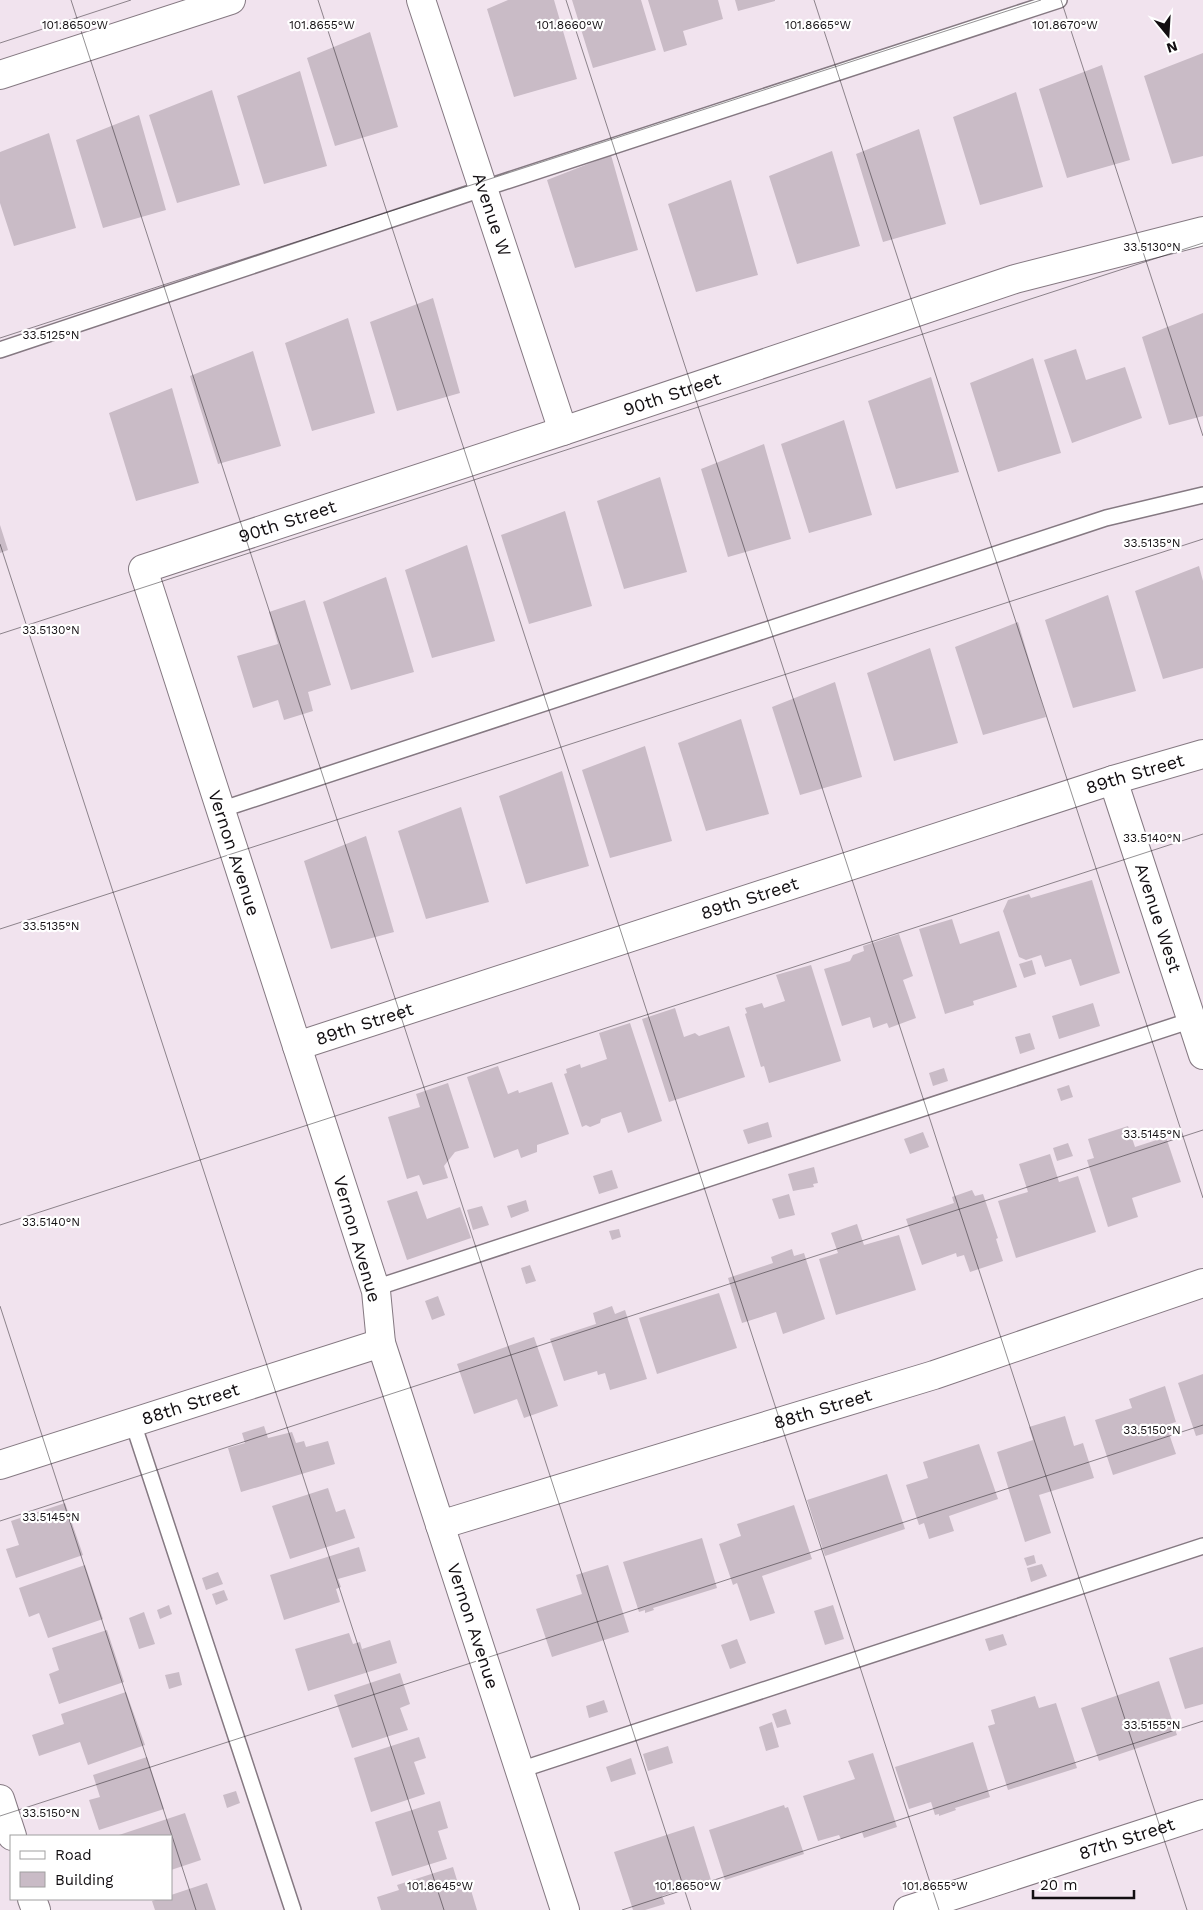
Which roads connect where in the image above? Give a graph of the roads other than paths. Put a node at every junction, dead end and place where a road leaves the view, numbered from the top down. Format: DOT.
graph roads {
  1 [pos="231,0"];
  2 [pos="421,0"];
  3 [pos="1059,0"];
  4 [pos="0,75"];
  5 [pos="482,189"];
  6 [pos="1203,231"];
  7 [pos="0,350"];
  8 [pos="562,431"];
  9 [pos="1203,495"];
  10 [pos="143,568"];
  11 [pos="1203,754"];
  12 [pos="1113,780"];
  13 [pos="220,810"];
  14 [pos="1197,1018"];
  15 [pos="297,1046"];
  16 [pos="1203,1054"];
  17 [pos="1203,1283"];
  18 [pos="375,1288"];
  19 [pos="381,1343"];
  20 [pos="133,1423"];
  21 [pos="0,1465"];
  22 [pos="440,1525"];
  23 [pos="1203,1546"];
  24 [pos="520,1770"];
  25 [pos="1,1802"];
  26 [pos="1203,1814"];
  27 [pos="12,1835"];
  28 [pos="292,1910"];
  29 [pos="565,1910"];
  30 [pos="908,1910"];
  1 -- 4 [label="street"];
  2 -- 5 [label="street, Avenue W"];
  3 -- 5 [label="lane"];
  5 -- 7 [label="lane"];
  5 -- 8 [label="street, Avenue W"];
  6 -- 8 [label="street, 90th Street"];
  8 -- 10 [label="street, 90th Street"];
  9 -- 13 [label="lane"];
  10 -- 13 [label="street, Vernon Avenue"];
  11 -- 12 [label="street, 89th Street"];
  12 -- 14 [label="street, Avenue West"];
  12 -- 15 [label="street, 89th Street"];
  13 -- 15 [label="street, Vernon Avenue"];
  14 -- 16 [label="street, Avenue West"];
  14 -- 18 [label="lane"];
  15 -- 18 [label="street, Vernon Avenue"];
  17 -- 22 [label="street, 88th Street"];
  18 -- 19 [label="street, Vernon Avenue"];
  19 -- 20 [label="street, 88th Street"];
  19 -- 22 [label="street, Vernon Avenue"];
  20 -- 21 [label="street, 88th Street"];
  20 -- 28 [label="lane"];
  22 -- 24 [label="street, Vernon Avenue"];
  23 -- 24 [label="lane"];
  24 -- 29 [label="street, Vernon Avenue"];
  25 -- 27 [label="street"];
  26 -- 30 [label="street, 87th Street"];
}
